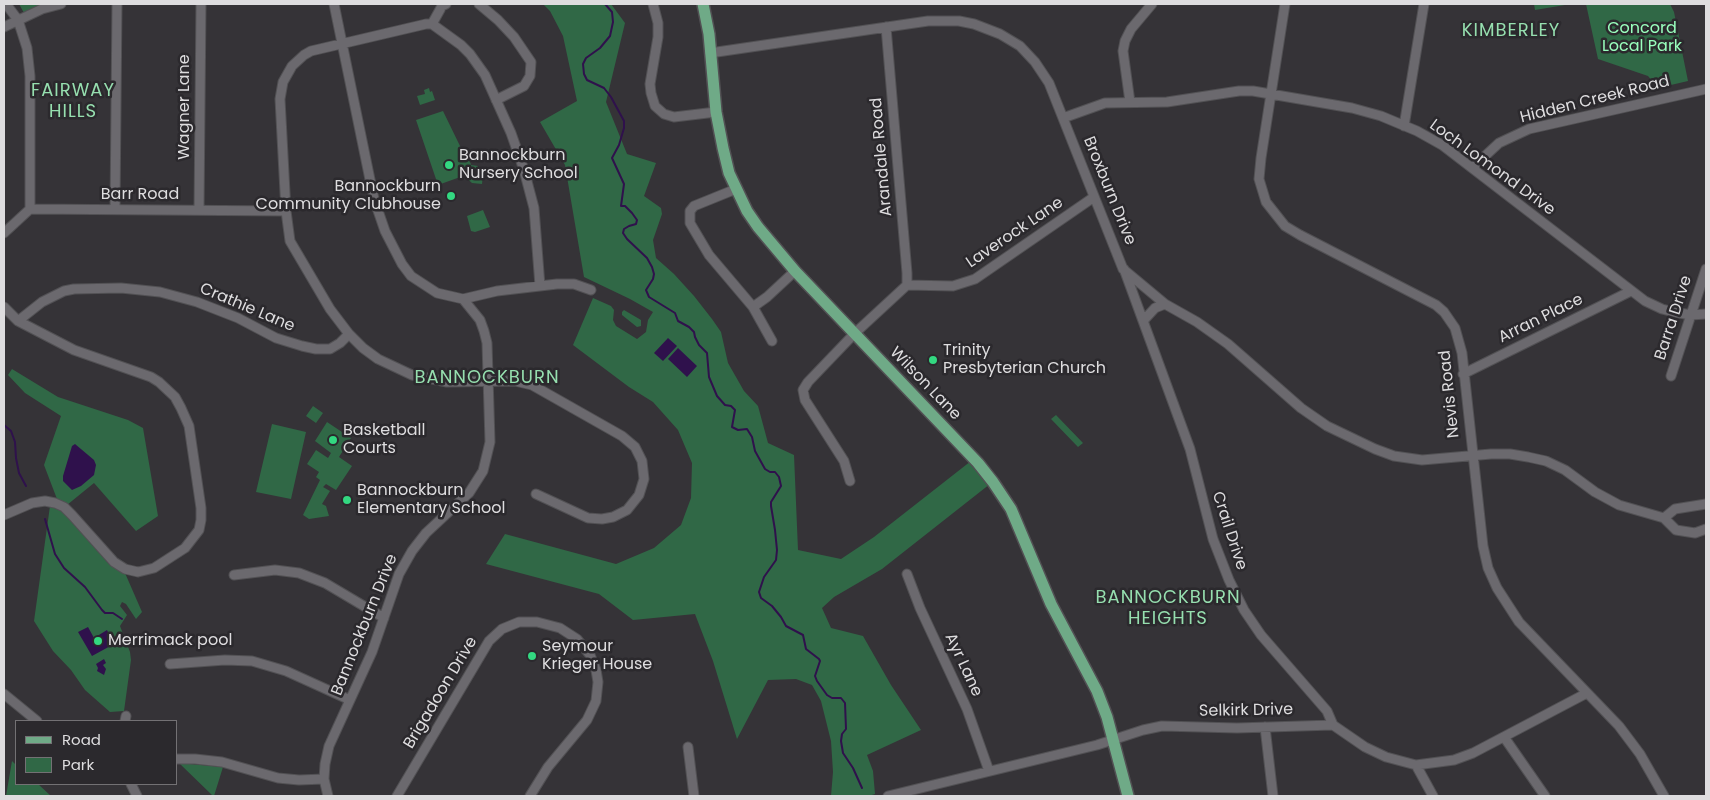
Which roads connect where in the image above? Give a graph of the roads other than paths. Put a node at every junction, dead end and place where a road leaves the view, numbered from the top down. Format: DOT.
graph roads {
  1 [pos="6,4"];
  2 [pos="61,4"];
  3 [pos="117,4"];
  4 [pos="201,4"];
  5 [pos="334,4"];
  6 [pos="446,4"];
  7 [pos="479,4"];
  8 [pos="653,4"];
  9 [pos="703,4"];
  10 [pos="1152,4"];
  11 [pos="1286,4"];
  12 [pos="1424,4"];
  13 [pos="18,20"];
  14 [pos="432,24"];
  15 [pos="4,27"];
  16 [pos="886,27"];
  17 [pos="342,43"];
  18 [pos="710,53"];
  19 [pos="1706,89"];
  20 [pos="1271,94"];
  21 [pos="496,100"];
  22 [pos="1130,102"];
  23 [pos="716,112"];
  24 [pos="1063,118"];
  25 [pos="1404,126"];
  26 [pos="1472,168"];
  27 [pos="736,189"];
  28 [pos="1094,197"];
  29 [pos="30,209"];
  30 [pos="115,209"];
  31 [pos="199,210"];
  32 [pos="286,211"];
  33 [pos="4,233"];
  34 [pos="1123,268"];
  35 [pos="1706,268"];
  36 [pos="795,271"];
  37 [pos="540,286"];
  38 [pos="907,286"];
  39 [pos="592,290"];
  40 [pos="1631,291"];
  41 [pos="463,299"];
  42 [pos="1165,304"];
  43 [pos="4,307"];
  44 [pos="754,307"];
  45 [pos="1706,314"];
  46 [pos="1691,315"];
  47 [pos="18,321"];
  48 [pos="1143,321"];
  49 [pos="349,334"];
  50 [pos="854,334"];
  51 [pos="772,341"];
  52 [pos="1463,374"];
  53 [pos="1671,376"];
  54 [pos="489,381"];
  55 [pos="1472,456"];
  56 [pos="850,481"];
  57 [pos="536,494"];
  58 [pos="1706,504"];
  59 [pos="4,515"];
  60 [pos="1664,518"];
  61 [pos="1706,529"];
  62 [pos="907,574"];
  63 [pos="234,575"];
  64 [pos="384,618"];
  65 [pos="170,664"];
  66 [pos="1587,693"];
  67 [pos="4,694"];
  68 [pos="350,700"];
  69 [pos="36,720"];
  70 [pos="1333,725"];
  71 [pos="1265,727"];
  72 [pos="1504,737"];
  73 [pos="1113,739"];
  74 [pos="688,747"];
  75 [pos="178,759"];
  76 [pos="1416,765"];
  77 [pos="989,770"];
  78 [pos="324,779"];
  79 [pos="328,796"];
  80 [pos="396,796"];
  81 [pos="530,796"];
  82 [pos="694,796"];
  83 [pos="888,796"];
  84 [pos="1128,796"];
  85 [pos="1273,796"];
  86 [pos="1434,796"];
  87 [pos="1544,796"];
  88 [pos="1664,796"];
  1 -- 13 [label="street"];
  2 -- 13 [label="street"];
  3 -- 30 [label="street"];
  4 -- 31 [label="street, Wagner Lane"];
  5 -- 17 [label="street"];
  6 -- 14 [label="street"];
  7 -- 21 [label="street"];
  8 -- 23 [label="street"];
  9 -- 18 [label="main road, Wilson Lane"];
  10 -- 22 [label="street"];
  11 -- 20 [label="street, Nevis Road"];
  12 -- 25 [label="street"];
  13 -- 15 [label="street"];
  13 -- 29 [label="street"];
  14 -- 17 [label="street"];
  14 -- 21 [label="street"];
  16 -- 18 [label="street, Broxburn Drive"];
  16 -- 24 [label="street, Broxburn Drive"];
  16 -- 38 [label="street, Arandale Road"];
  17 -- 32 [label="street"];
  17 -- 41 [label="street"];
  18 -- 23 [label="main road, Wilson Lane"];
  19 -- 26 [label="street, Hidden Creek Road"];
  20 -- 22 [label="street, Loch Lomond Drive"];
  20 -- 25 [label="street, Loch Lomond Drive"];
  20 -- 52 [label="street, Nevis Road"];
  21 -- 37 [label="street"];
  22 -- 24 [label="street, Loch Lomond Drive"];
  23 -- 27 [label="main road, Wilson Lane"];
  24 -- 28 [label="street, Broxburn Drive"];
  25 -- 26 [label="street, Loch Lomond Drive"];
  26 -- 40 [label="street, Loch Lomond Drive"];
  27 -- 36 [label="main road, Wilson Lane"];
  27 -- 44 [label="street"];
  28 -- 34 [label="street, Broxburn Drive"];
  28 -- 38 [label="street, Laverock Lane"];
  29 -- 30 [label="street, Barr Road"];
  29 -- 33 [label="street"];
  30 -- 31 [label="street, Barr Road"];
  31 -- 32 [label="street, Barr Road"];
  32 -- 49 [label="street"];
  34 -- 42 [label="street, Broxburn Drive"];
  34 -- 48 [label="street, Crail Drive"];
  35 -- 46 [label="street, Barra Drive"];
  36 -- 44 [label="street"];
  36 -- 50 [label="main road, Wilson Lane"];
  37 -- 39 [label="street"];
  37 -- 41 [label="street"];
  38 -- 50 [label="street"];
  40 -- 46 [label="street, Loch Lomond Drive"];
  40 -- 52 [label="street, Arran Place"];
  41 -- 54 [label="street, Bannockburn Drive"];
  42 -- 48 [label="street"];
  42 -- 55 [label="street, Broxburn Drive"];
  43 -- 47 [label="street"];
  44 -- 51 [label="street"];
  45 -- 46 [label="street, Loch Lomond Drive"];
  46 -- 53 [label="street, Barra Drive"];
  47 -- 49 [label="street, Crathie Lane"];
  47 -- 59 [label="street"];
  48 -- 70 [label="street, Crail Drive"];
  49 -- 54 [label="street"];
  50 -- 56 [label="street"];
  50 -- 73 [label="main road, Wilson Lane"];
  52 -- 55 [label="street, Nevis Road"];
  54 -- 57 [label="street"];
  54 -- 64 [label="street, Bannockburn Drive"];
  55 -- 60 [label="street, Broxburn Drive"];
  55 -- 66 [label="street, Nevis Road"];
  58 -- 60 [label="street"];
  60 -- 61 [label="street, Broxburn Drive"];
  62 -- 77 [label="street, Ayr Lane"];
  63 -- 64 [label="street"];
  64 -- 68 [label="street, Bannockburn Drive"];
  65 -- 68 [label="street"];
  66 -- 72 [label="street"];
  66 -- 88 [label="street, Nevis Road"];
  67 -- 69 [label="street"];
  68 -- 78 [label="street, Bannockburn Drive"];
  70 -- 71 [label="street, Selkirk Drive"];
  70 -- 76 [label="street"];
  71 -- 73 [label="street, Selkirk Drive"];
  71 -- 85 [label="street"];
  72 -- 76 [label="street"];
  72 -- 87 [label="street"];
  73 -- 77 [label="street, Selkirk Drive"];
  73 -- 84 [label="main road, Wilson Lane"];
  74 -- 82 [label="street"];
  75 -- 78 [label="street"];
  76 -- 86 [label="street"];
  77 -- 83 [label="street, Selkirk Drive"];
  78 -- 79 [label="street, Bannockburn Drive"];
  80 -- 81 [label="street, Brigadoon Drive"];
}
